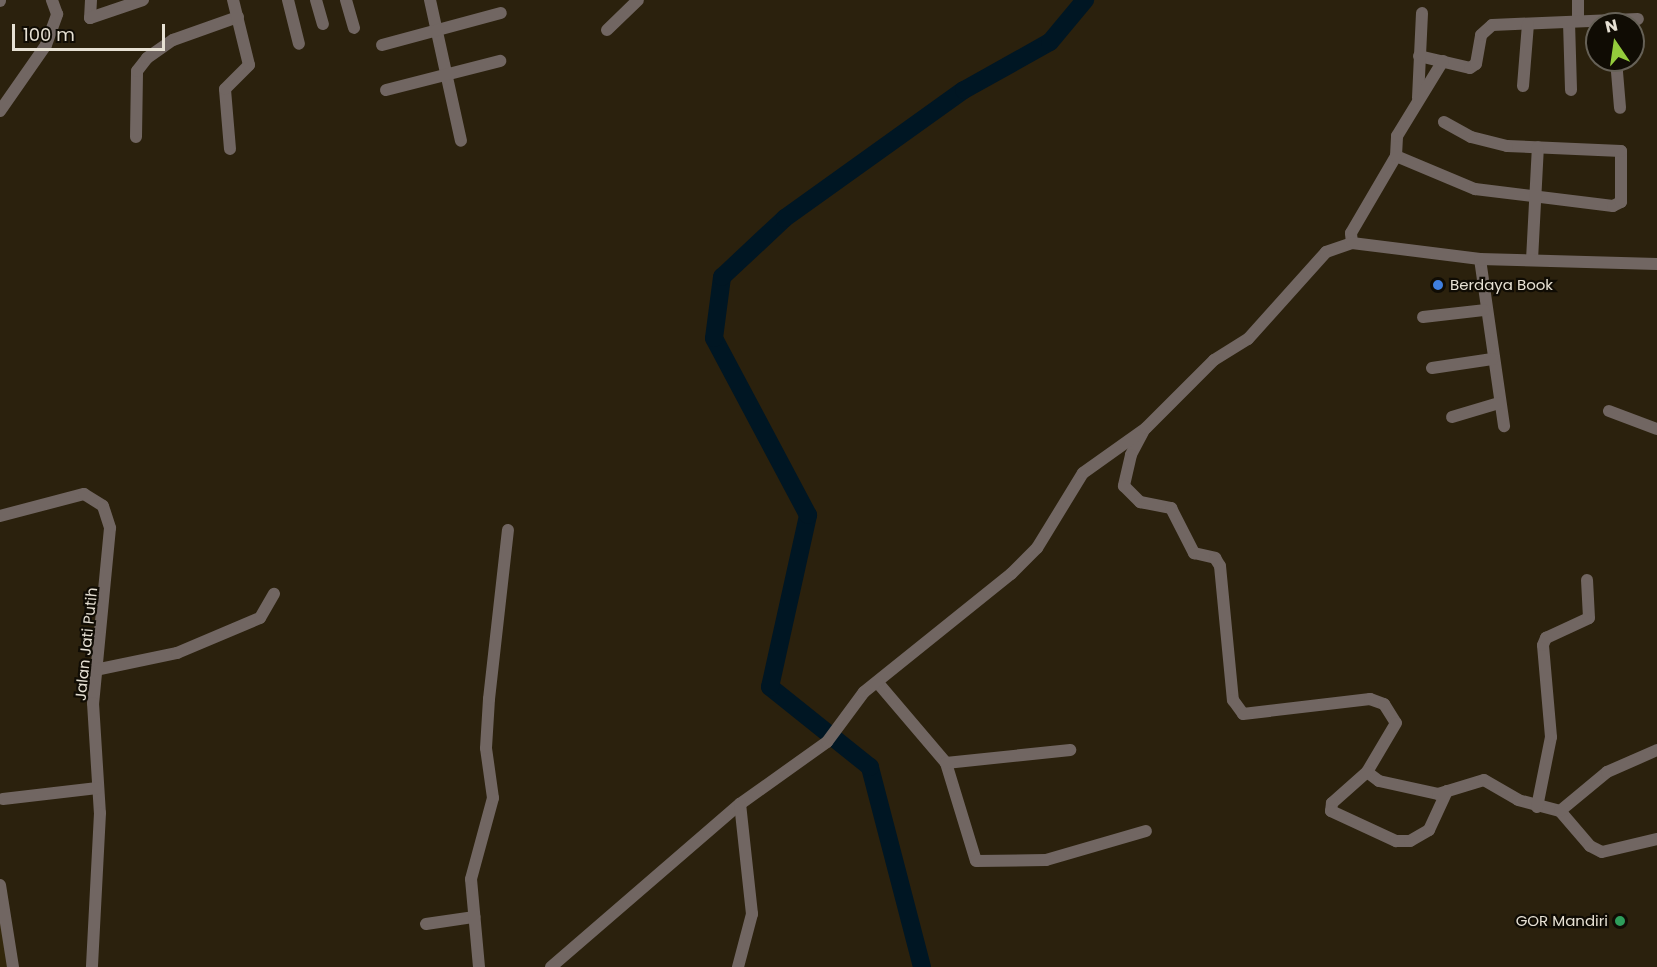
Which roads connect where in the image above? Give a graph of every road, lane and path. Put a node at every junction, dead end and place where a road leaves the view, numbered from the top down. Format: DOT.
graph roads {
  1 [pos="52,0"];
  2 [pos="91,0"];
  3 [pos="143,0"];
  4 [pos="233,0"];
  5 [pos="288,0"];
  6 [pos="316,0"];
  7 [pos="346,0"];
  8 [pos="430,0"];
  9 [pos="638,0"];
  10 [pos="1578,0"];
  11 [pos="501,13"];
  12 [pos="1422,13"];
  13 [pos="238,17"];
  14 [pos="1573,22"];
  15 [pos="1585,22"];
  16 [pos="323,24"];
  17 [pos="1528,24"];
  18 [pos="354,28"];
  19 [pos="436,30"];
  20 [pos="607,30"];
  21 [pos="299,44"];
  22 [pos="382,45"];
  23 [pos="1419,56"];
  24 [pos="500,61"];
  25 [pos="1443,61"];
  26 [pos="1617,72"];
  27 [pos="444,76"];
  28 [pos="1523,86"];
  29 [pos="386,90"];
  30 [pos="1571,90"];
  31 [pos="1418,98"];
  32 [pos="1620,108"];
  33 [pos="0,111"];
  34 [pos="1444,122"];
  35 [pos="136,137"];
  36 [pos="461,141"];
  37 [pos="1538,147"];
  38 [pos="230,149"];
  39 [pos="1396,156"];
  40 [pos="1536,196"];
  41 [pos="1352,243"];
  42 [pos="1480,259"];
  43 [pos="1532,260"];
  44 [pos="1657,264"];
  45 [pos="1484,310"];
  46 [pos="1423,317"];
  47 [pos="1492,359"];
  48 [pos="1432,368"];
  49 [pos="1499,403"];
  50 [pos="1609,411"];
  51 [pos="1452,417"];
  52 [pos="1504,426"];
  53 [pos="1146,428"];
  54 [pos="1657,429"];
  55 [pos="0,516"];
  56 [pos="508,530"];
  57 [pos="1587,580"];
  58 [pos="274,594"];
  59 [pos="100,669"];
  60 [pos="878,683"];
  61 [pos="1070,750"];
  62 [pos="1657,750"];
  63 [pos="946,763"];
  64 [pos="1367,772"];
  65 [pos="97,788"];
  66 [pos="1447,791"];
  67 [pos="3,799"];
  68 [pos="740,804"];
  69 [pos="1537,807"];
  70 [pos="1560,811"];
  71 [pos="1146,831"];
  72 [pos="1657,839"];
  73 [pos="0,885"];
  74 [pos="474,917"];
  75 [pos="426,924"];
  76 [pos="13,967"];
  77 [pos="92,967"];
  78 [pos="479,967"];
  79 [pos="551,967"];
  80 [pos="738,967"];
  1 -- 33 [label="street"];
  2 -- 3 [label="street"];
  4 -- 13 [label="street"];
  5 -- 21 [label="street"];
  6 -- 16 [label="street"];
  7 -- 18 [label="street"];
  8 -- 19 [label="street"];
  9 -- 20 [label="street"];
  10 -- 14 [label="street"];
  11 -- 19 [label="street"];
  12 -- 23 [label="street"];
  13 -- 35 [label="street"];
  13 -- 38 [label="street"];
  14 -- 15 [label="street"];
  14 -- 17 [label="street"];
  14 -- 30 [label="street"];
  17 -- 25 [label="street"];
  17 -- 28 [label="street"];
  19 -- 22 [label="street"];
  19 -- 27 [label="street"];
  23 -- 25 [label="street"];
  23 -- 31 [label="street"];
  24 -- 27 [label="street"];
  25 -- 31 [label="street"];
  26 -- 32 [label="street"];
  27 -- 29 [label="street"];
  27 -- 36 [label="street"];
  31 -- 39 [label="street"];
  34 -- 37 [label="street"];
  37 -- 40 [label="street"];
  37 -- 40 [label="street"];
  39 -- 40 [label="street"];
  39 -- 41 [label="street"];
  40 -- 43 [label="street"];
  41 -- 42 [label="street"];
  41 -- 53 [label="street"];
  42 -- 43 [label="street"];
  42 -- 45 [label="street"];
  43 -- 44 [label="street"];
  45 -- 46 [label="street"];
  45 -- 47 [label="street"];
  47 -- 48 [label="street"];
  47 -- 49 [label="street"];
  49 -- 51 [label="street"];
  49 -- 52 [label="street"];
  50 -- 54 [label="street"];
  53 -- 60 [label="street"];
  53 -- 64 [label="street"];
  55 -- 59 [label="street, Jalan Jati Putih"];
  56 -- 74 [label="street"];
  57 -- 69 [label="street"];
  58 -- 59 [label="street"];
  59 -- 65 [label="street, Jalan Jati Putih"];
  60 -- 63 [label="street"];
  60 -- 68 [label="street"];
  61 -- 63 [label="street"];
  62 -- 70 [label="street"];
  63 -- 71 [label="street"];
  64 -- 66 [label="street"];
  64 -- 66 [label="street"];
  65 -- 67 [label="street"];
  65 -- 77 [label="street, Jalan Jati Putih"];
  66 -- 69 [label="street"];
  68 -- 79 [label="street"];
  68 -- 80 [label="street"];
  69 -- 70 [label="street"];
  70 -- 72 [label="street"];
  73 -- 76 [label="street"];
  74 -- 75 [label="street"];
  74 -- 78 [label="street"];
}
